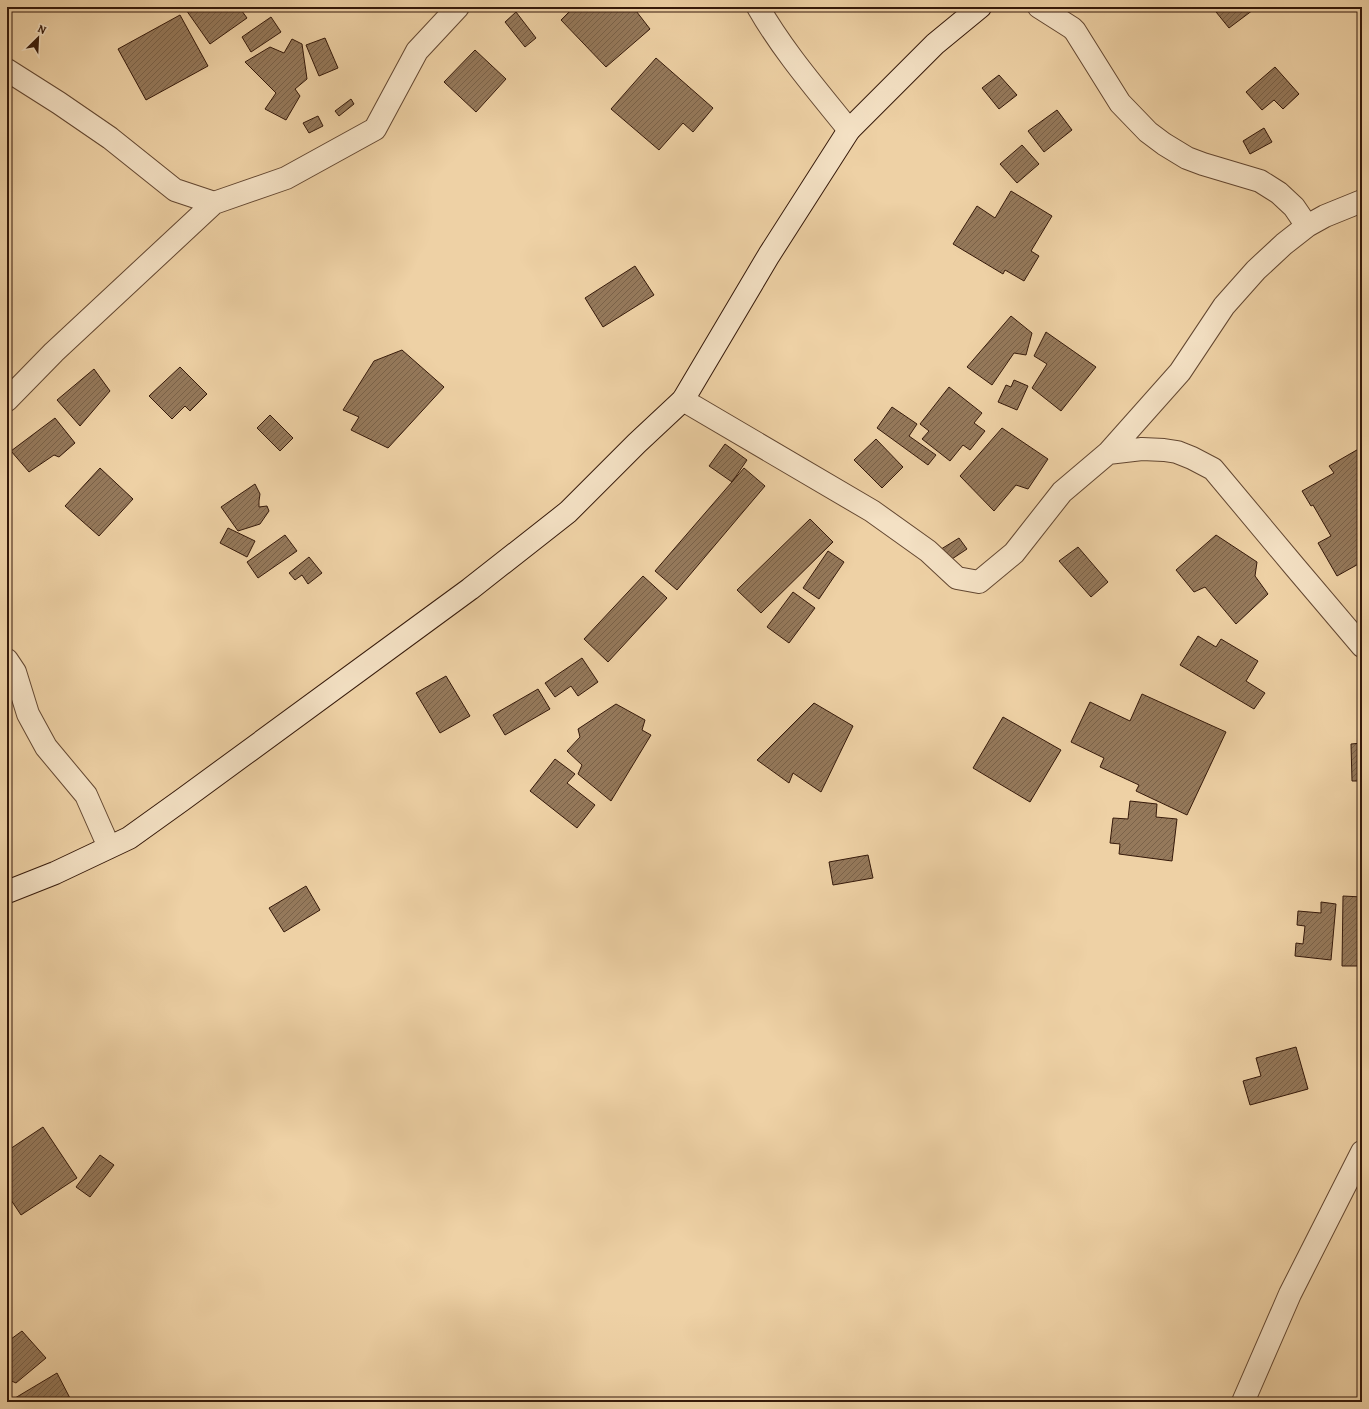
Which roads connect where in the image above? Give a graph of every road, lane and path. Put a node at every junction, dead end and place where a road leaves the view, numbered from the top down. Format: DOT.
graph roads {
  1 [pos="458,7"];
  2 [pos="758,7"];
  3 [pos="980,7"];
  4 [pos="1039,7"];
  5 [pos="7,70"];
  6 [pos="849,130"];
  7 [pos="1362,201"];
  8 [pos="214,202"];
  9 [pos="1307,226"];
  10 [pos="7,400"];
  11 [pos="683,400"];
  12 [pos="1108,454"];
  13 [pos="1362,646"];
  14 [pos="7,660"];
  15 [pos="109,847"];
  16 [pos="7,892"];
  17 [pos="1362,1152"];
  18 [pos="1243,1402"];
  1 -- 8 [label="street"];
  2 -- 6 [label="street"];
  3 -- 6 [label="street"];
  4 -- 9 [label="street"];
  5 -- 8 [label="street"];
  6 -- 11 [label="street"];
  7 -- 9 [label="street"];
  8 -- 10 [label="street"];
  9 -- 12 [label="street"];
  11 -- 12 [label="street"];
  11 -- 15 [label="street"];
  12 -- 13 [label="street"];
  14 -- 15 [label="street"];
  15 -- 16 [label="street"];
  17 -- 18 [label="street"];
}
